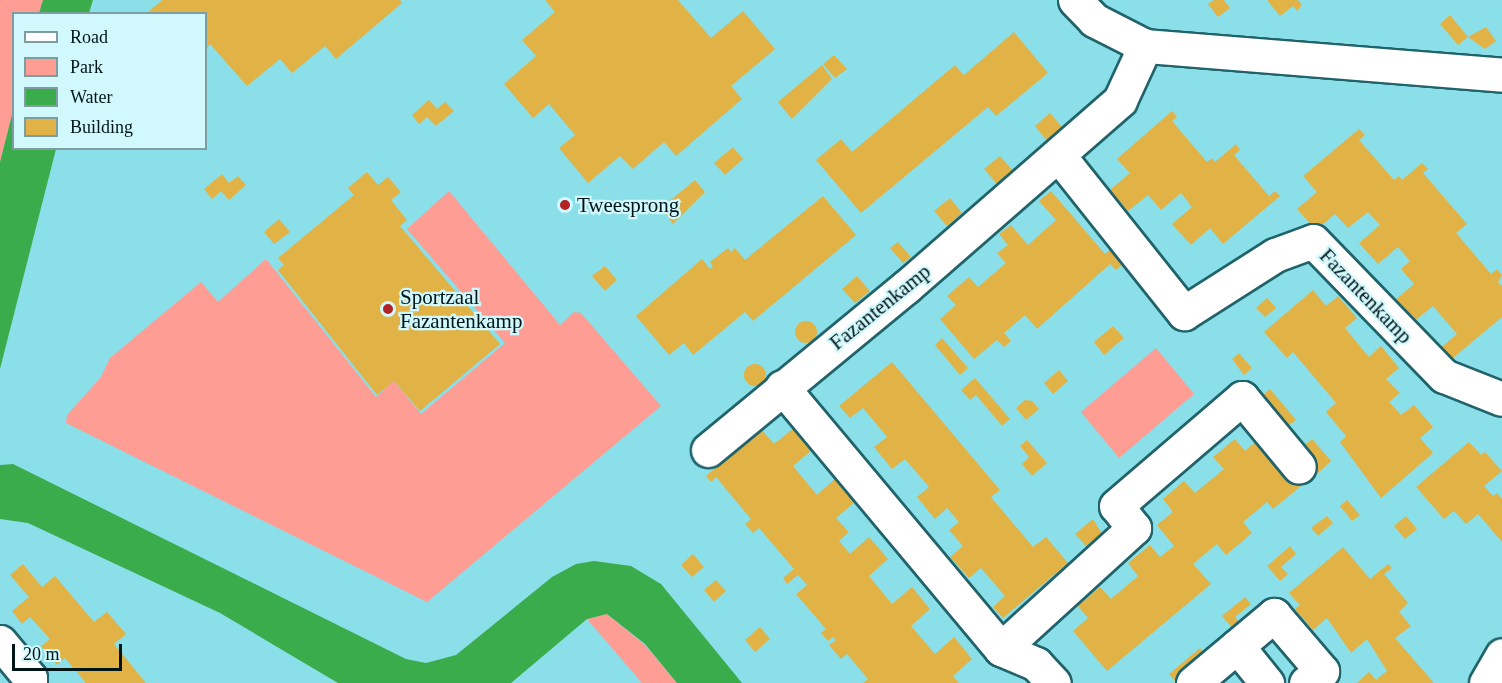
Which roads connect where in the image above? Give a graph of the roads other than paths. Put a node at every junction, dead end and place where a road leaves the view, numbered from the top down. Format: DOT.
graph roads {
  1 [pos="1075,0"];
  2 [pos="1145,46"];
  3 [pos="1502,75"];
  4 [pos="1059,156"];
  5 [pos="782,387"];
  6 [pos="1502,399"];
  7 [pos="708,450"];
  8 [pos="1299,467"];
  9 [pos="0,642"];
  10 [pos="1237,646"];
  11 [pos="1002,649"];
  12 [pos="1502,655"];
  13 [pos="30,683"];
  14 [pos="1054,683"];
  15 [pos="1193,683"];
  16 [pos="1267,683"];
  17 [pos="1306,683"];
  18 [pos="1486,683"];
  1 -- 2 [label="street"];
  2 -- 3 [label="street"];
  2 -- 4 [label="street, Fazantenkamp"];
  4 -- 5 [label="street, Fazantenkamp"];
  4 -- 6 [label="street, Fazantenkamp"];
  5 -- 7 [label="street, Fazantenkamp"];
  5 -- 11 [label="street"];
  8 -- 11 [label="street"];
  9 -- 13 [label="street"];
  10 -- 15 [label="street"];
  10 -- 16 [label="street"];
  10 -- 17 [label="street"];
  11 -- 14 [label="street"];
  12 -- 18 [label="street"];
}
